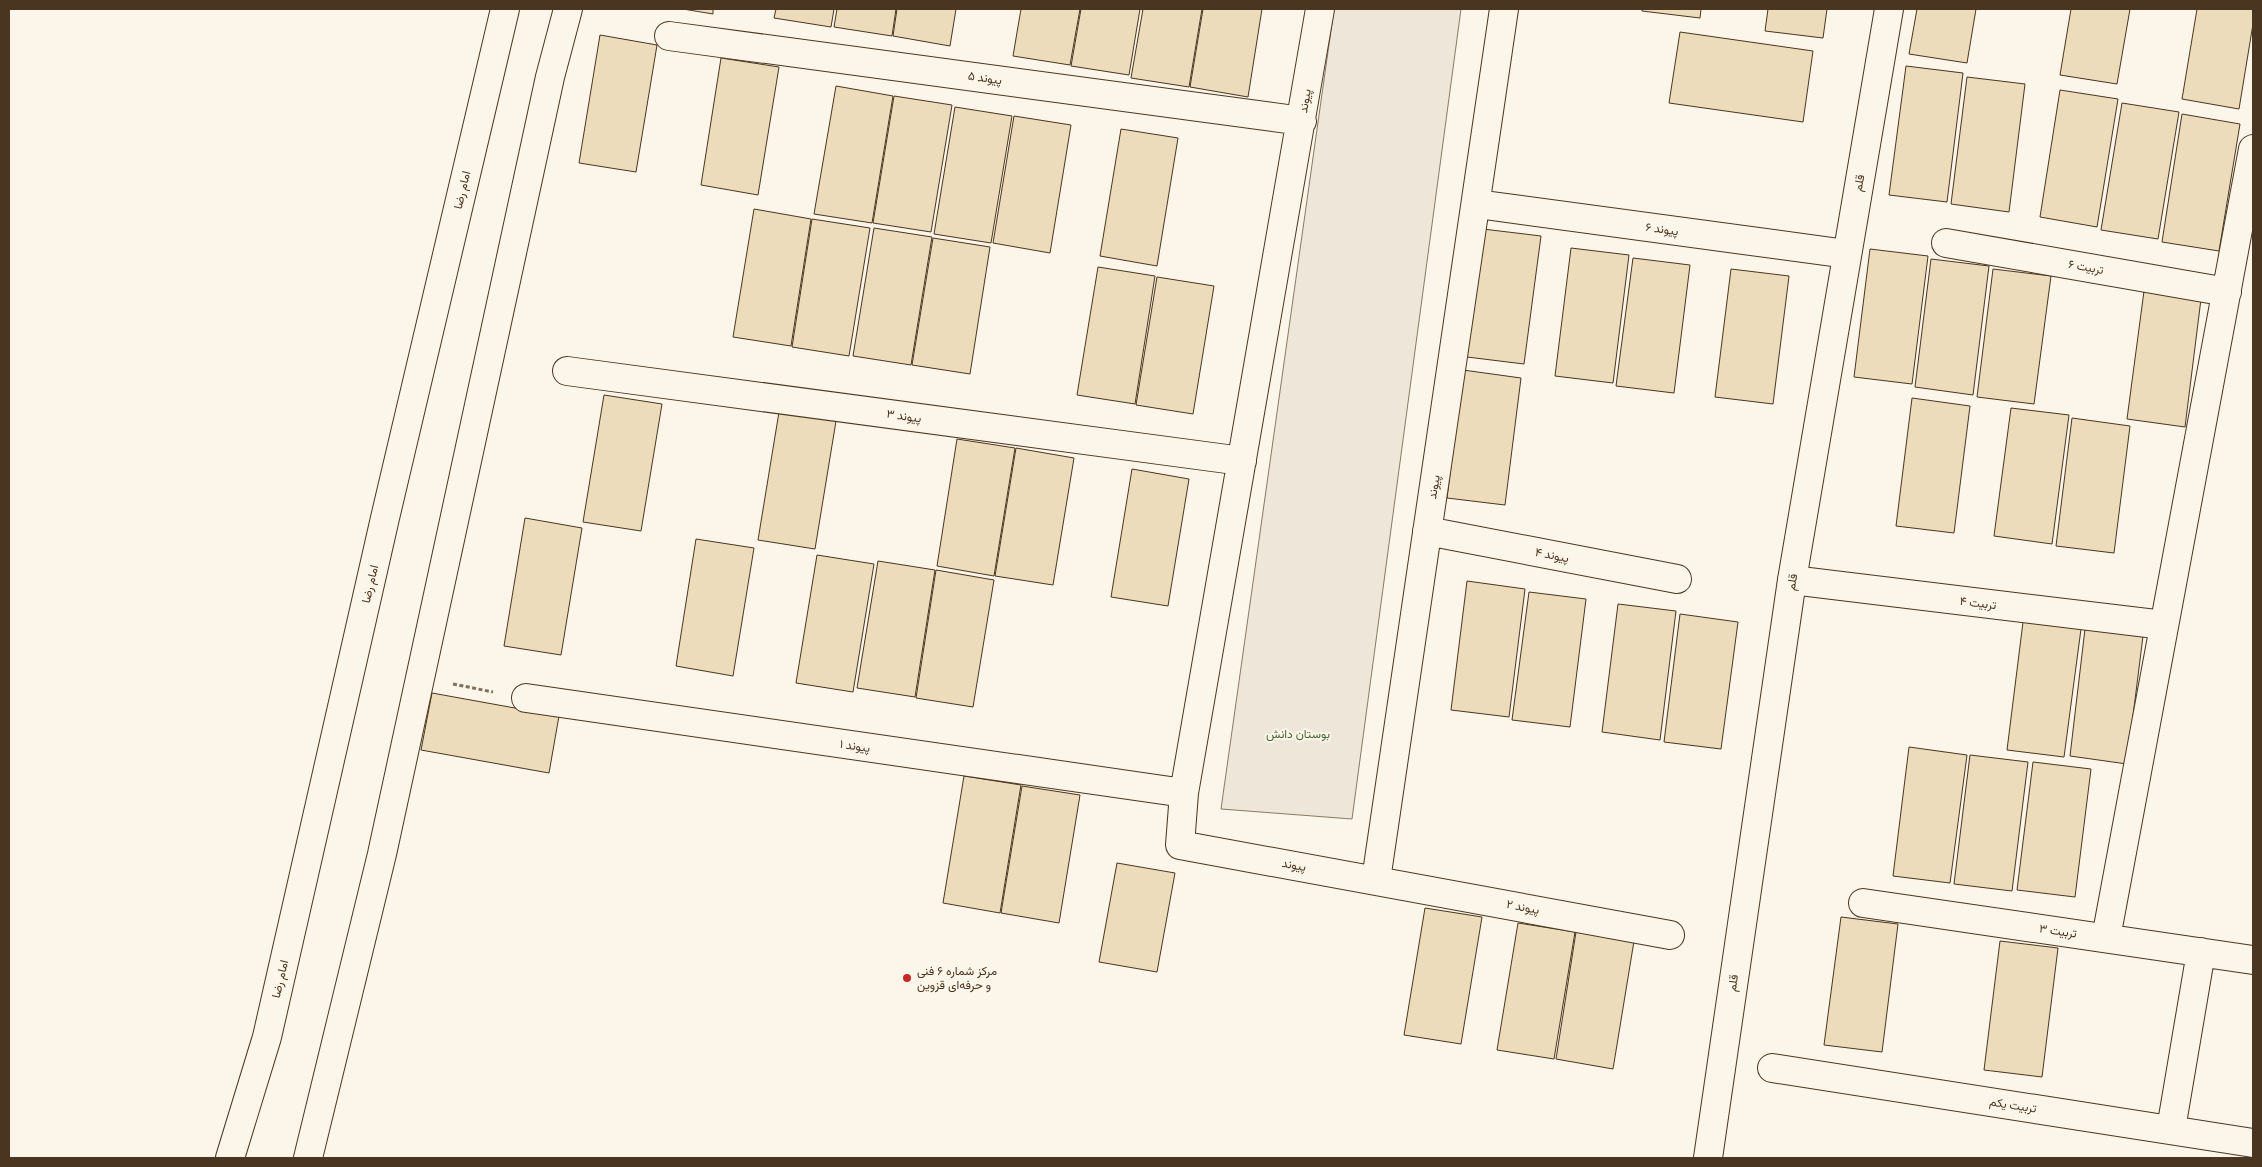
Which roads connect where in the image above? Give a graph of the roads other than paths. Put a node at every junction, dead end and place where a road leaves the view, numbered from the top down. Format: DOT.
graph roads {
  1 [pos="504,9"];
  2 [pos="568,9"];
  3 [pos="1320,9"];
  4 [pos="1504,9"];
  5 [pos="1889,9"];
  6 [pos="669,36"];
  7 [pos="1302,121"];
  8 [pos="2253,149"];
  9 [pos="1477,204"];
  10 [pos="1946,243"];
  11 [pos="1847,254"];
  12 [pos="2227,292"];
  13 [pos="567,371"];
  14 [pos="1242,461"];
  15 [pos="1427,531"];
  16 [pos="1677,579"];
  17 [pos="1792,580"];
  18 [pos="2164,626"];
  19 [pos="526,698"];
  20 [pos="1184,794"];
  21 [pos="1376,880"];
  22 [pos="1863,903"];
  23 [pos="1670,935"];
  24 [pos="2106,938"];
  25 [pos="2201,952"];
  26 [pos="2253,960"];
  27 [pos="1772,1068"];
  28 [pos="2172,1129"];
  29 [pos="2253,1143"];
  30 [pos="230,1158"];
  31 [pos="308,1158"];
  32 [pos="1708,1158"];
  1 -- 30 [label="street, امام رضا"];
  2 -- 31 [label="street"];
  3 -- 7 [label="street, پیوند"];
  4 -- 9 [label="street, پیوند"];
  5 -- 11 [label="street, قلم"];
  6 -- 7 [label="street, پیوند ۵"];
  7 -- 14 [label="street, پیوند"];
  8 -- 12 [label="street"];
  9 -- 11 [label="street, پیوند ۶"];
  9 -- 15 [label="street, پیوند"];
  10 -- 12 [label="street, تربیت ۶"];
  11 -- 17 [label="street, قلم"];
  12 -- 18 [label="street"];
  13 -- 14 [label="street, پیوند ۳"];
  14 -- 20 [label="street, پیوند"];
  15 -- 16 [label="street, پیوند ۴"];
  15 -- 21 [label="street, پیوند"];
  17 -- 18 [label="street, تربیت ۴"];
  17 -- 32 [label="street, قلم"];
  18 -- 24 [label="street"];
  19 -- 20 [label="street, پیوند ۱"];
  20 -- 21 [label="street, پیوند"];
  21 -- 23 [label="street, پیوند ۲"];
  22 -- 24 [label="street, تربیت ۳"];
  24 -- 25 [label="street, تربیت ۳"];
  25 -- 26 [label="street, تربیت ۳"];
  25 -- 28 [label="street"];
  27 -- 28 [label="street, تربیت یکم"];
  28 -- 29 [label="street, تربیت یکم"];
}
